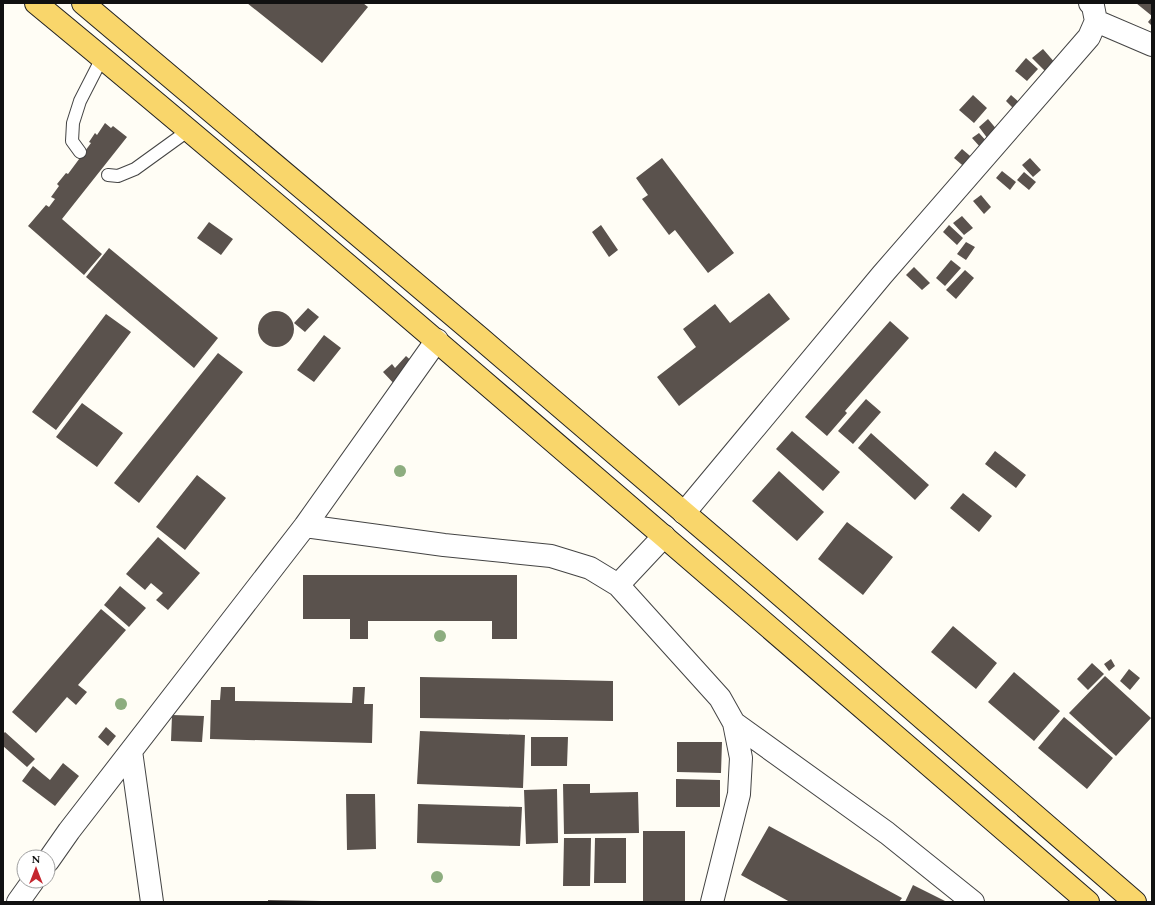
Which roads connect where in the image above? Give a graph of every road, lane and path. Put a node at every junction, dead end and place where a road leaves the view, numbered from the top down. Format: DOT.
graph roads {
  1 [pos="36,3"];
  2 [pos="83,3"];
  3 [pos="1093,12"];
  4 [pos="1152,45"];
  5 [pos="102,58"];
  6 [pos="189,130"];
  7 [pos="80,152"];
  8 [pos="108,175"];
  9 [pos="437,340"];
  10 [pos="684,513"];
  11 [pos="305,526"];
  12 [pos="664,536"];
  13 [pos="618,585"];
  14 [pos="734,723"];
  15 [pos="131,751"];
  16 [pos="56,850"];
  17 [pos="27,889"];
  18 [pos="18,902"];
  19 [pos="152,902"];
  20 [pos="712,902"];
  21 [pos="973,902"];
  22 [pos="1088,902"];
  23 [pos="1135,902"];
  1 -- 5 [label="main road"];
  2 -- 10 [label="main road"];
  3 -- 4 [label="street"];
  3 -- 10 [label="street"];
  5 -- 6 [label="main road"];
  5 -- 7 [label="lane"];
  6 -- 8 [label="lane"];
  6 -- 9 [label="main road"];
  9 -- 11 [label="street"];
  9 -- 12 [label="main road"];
  10 -- 23 [label="main road"];
  11 -- 13 [label="street"];
  11 -- 15 [label="street"];
  12 -- 13 [label="street"];
  12 -- 22 [label="main road"];
  13 -- 14 [label="street"];
  14 -- 20 [label="street"];
  14 -- 21 [label="street"];
  15 -- 16 [label="street"];
  15 -- 19 [label="street"];
  17 -- 18 [label="street"];
}
